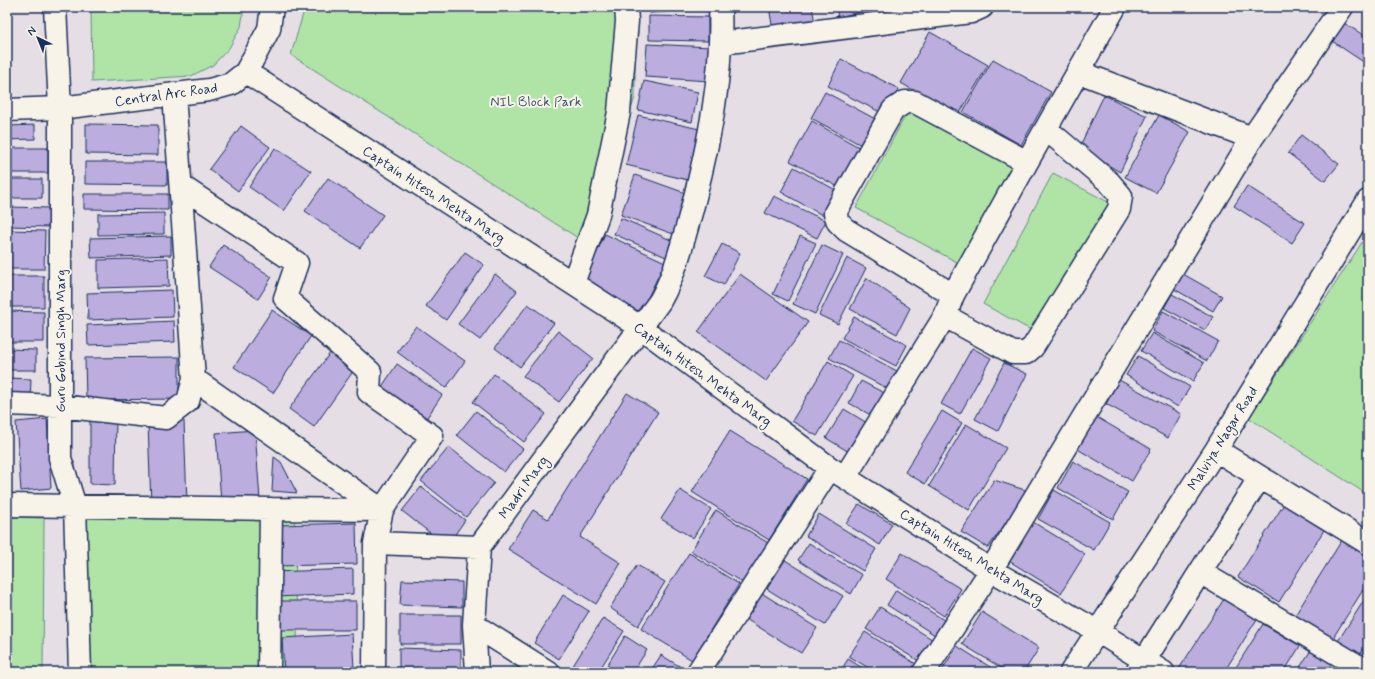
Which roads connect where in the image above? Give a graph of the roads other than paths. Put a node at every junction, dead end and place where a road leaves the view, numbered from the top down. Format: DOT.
graph roads {
  1 [pos="54,7"];
  2 [pos="272,7"];
  3 [pos="626,7"];
  4 [pos="720,7"];
  5 [pos="982,7"];
  6 [pos="1115,7"];
  7 [pos="1342,7"];
  8 [pos="721,43"];
  9 [pos="246,72"];
  10 [pos="1078,72"];
  11 [pos="174,94"];
  12 [pos="60,108"];
  13 [pos="7,110"];
  14 [pos="1046,129"];
  15 [pos="1252,138"];
  16 [pos="1026,162"];
  17 [pos="181,186"];
  18 [pos="1368,201"];
  19 [pos="573,283"];
  20 [pos="954,295"];
  21 [pos="945,316"];
  22 [pos="640,327"];
  23 [pos="194,379"];
  24 [pos="7,404"];
  25 [pos="60,406"];
  26 [pos="1216,450"];
  27 [pos="837,472"];
  28 [pos="1260,477"];
  29 [pos="7,505"];
  30 [pos="75,506"];
  31 [pos="271,509"];
  32 [pos="382,510"];
  33 [pos="375,543"];
  34 [pos="1368,543"];
  35 [pos="479,547"];
  36 [pos="991,570"];
  37 [pos="1200,572"];
  38 [pos="474,625"];
  39 [pos="1097,631"];
  40 [pos="1141,666"];
  41 [pos="80,672"];
  42 [pos="269,672"];
  43 [pos="374,672"];
  44 [pos="476,672"];
  45 [pos="548,672"];
  46 [pos="698,672"];
  47 [pos="924,672"];
  48 [pos="1071,672"];
  49 [pos="1163,672"];
  50 [pos="1368,672"];
  1 -- 12 [label="street, Guru Gobind Singh Marg"];
  2 -- 9 [label="street, Central Arc Road"];
  3 -- 19 [label="street"];
  4 -- 8 [label="street, Madri Marg"];
  5 -- 8 [label="street"];
  6 -- 10 [label="street"];
  7 -- 15 [label="street"];
  8 -- 22 [label="street, Madri Marg"];
  9 -- 11 [label="street, Central Arc Road"];
  9 -- 19 [label="street, Captain Hitesh Mehta Marg"];
  10 -- 14 [label="street"];
  10 -- 15 [label="street"];
  11 -- 12 [label="street, Central Arc Road"];
  11 -- 17 [label="street"];
  12 -- 13 [label="street, Central Arc Road"];
  12 -- 25 [label="street, Guru Gobind Singh Marg"];
  14 -- 16 [label="street"];
  14 -- 21 [label="street"];
  15 -- 36 [label="street"];
  16 -- 20 [label="street"];
  16 -- 20 [label="street"];
  17 -- 23 [label="street"];
  17 -- 32 [label="street"];
  18 -- 26 [label="street, Malviya Nagar Road"];
  19 -- 22 [label="street, Captain Hitesh Mehta Marg"];
  20 -- 21 [label="street"];
  21 -- 27 [label="street"];
  22 -- 27 [label="street, Captain Hitesh Mehta Marg"];
  22 -- 35 [label="street, Madri Marg"];
  23 -- 25 [label="street"];
  23 -- 32 [label="street"];
  24 -- 25 [label="street"];
  25 -- 30 [label="street, Guru Gobind Singh Marg"];
  26 -- 28 [label="street"];
  26 -- 39 [label="street, Malviya Nagar Road"];
  27 -- 36 [label="street, Captain Hitesh Mehta Marg"];
  27 -- 46 [label="street"];
  28 -- 34 [label="street"];
  28 -- 37 [label="street"];
  29 -- 30 [label="street"];
  30 -- 31 [label="street"];
  30 -- 41 [label="street, Guru Gobind Singh Marg"];
  31 -- 32 [label="street"];
  31 -- 42 [label="street"];
  32 -- 33 [label="street"];
  33 -- 35 [label="street"];
  33 -- 43 [label="street"];
  35 -- 38 [label="street"];
  36 -- 39 [label="street, Captain Hitesh Mehta Marg"];
  36 -- 47 [label="street"];
  37 -- 40 [label="street"];
  37 -- 50 [label="street"];
  38 -- 44 [label="street"];
  38 -- 45 [label="street"];
  39 -- 40 [label="street, Captain Hitesh Mehta Marg"];
  39 -- 48 [label="street, Malviya Nagar Road"];
  40 -- 49 [label="street, Captain Hitesh Mehta Marg"];
}
